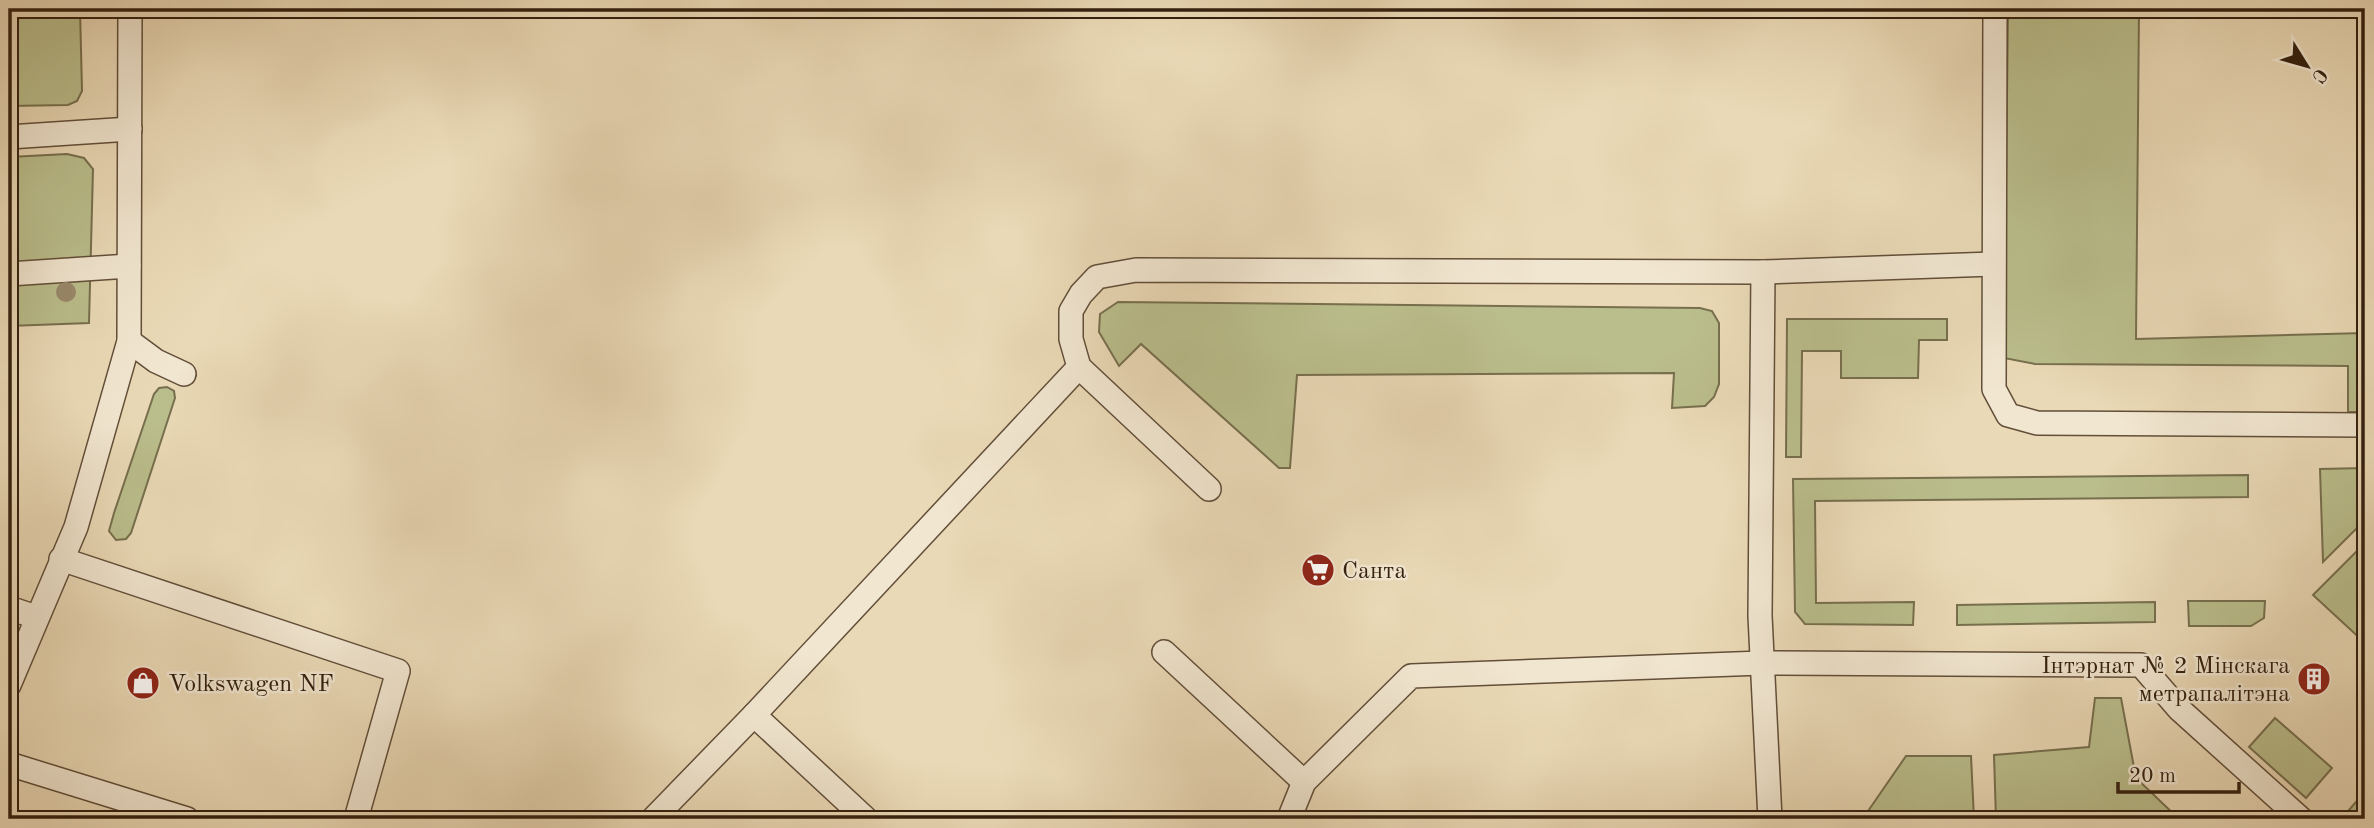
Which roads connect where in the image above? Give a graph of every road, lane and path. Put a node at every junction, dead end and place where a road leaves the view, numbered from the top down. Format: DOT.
graph roads {
  1 [pos="130,9"];
  2 [pos="1995,9"];
  3 [pos="130,129"];
  4 [pos="9,137"];
  5 [pos="1993,264"];
  6 [pos="130,266"];
  7 [pos="1763,272"];
  8 [pos="9,274"];
  9 [pos="129,341"];
  10 [pos="1079,367"];
  11 [pos="184,373"];
  12 [pos="2365,425"];
  13 [pos="1209,489"];
  14 [pos="61,559"];
  15 [pos="9,608"];
  16 [pos="36,617"];
  17 [pos="1164,652"];
  18 [pos="1762,663"];
  19 [pos="9,685"];
  20 [pos="754,715"];
  21 [pos="9,764"];
  22 [pos="1304,782"];
  23 [pos="187,819"];
  24 [pos="356,819"];
  25 [pos="653,819"];
  26 [pos="866,819"];
  27 [pos="1289,819"];
  28 [pos="1770,819"];
  29 [pos="2301,819"];
  1 -- 3 [label="lane"];
  2 -- 5 [label="lane"];
  3 -- 4 [label="lane"];
  3 -- 6 [label="lane"];
  5 -- 7 [label="lane"];
  5 -- 12 [label="lane"];
  6 -- 8 [label="lane"];
  6 -- 9 [label="lane"];
  7 -- 10 [label="lane"];
  7 -- 18 [label="lane"];
  9 -- 11 [label="lane"];
  9 -- 14 [label="lane"];
  10 -- 13 [label="lane"];
  10 -- 20 [label="lane"];
  14 -- 16 [label="lane"];
  14 -- 24 [label="lane"];
  15 -- 16 [label="lane"];
  16 -- 19 [label="lane"];
  17 -- 22 [label="lane"];
  18 -- 22 [label="lane"];
  18 -- 28 [label="lane"];
  18 -- 29 [label="lane"];
  20 -- 25 [label="lane"];
  20 -- 26 [label="lane"];
  21 -- 23 [label="lane"];
  22 -- 27 [label="lane"];
}
